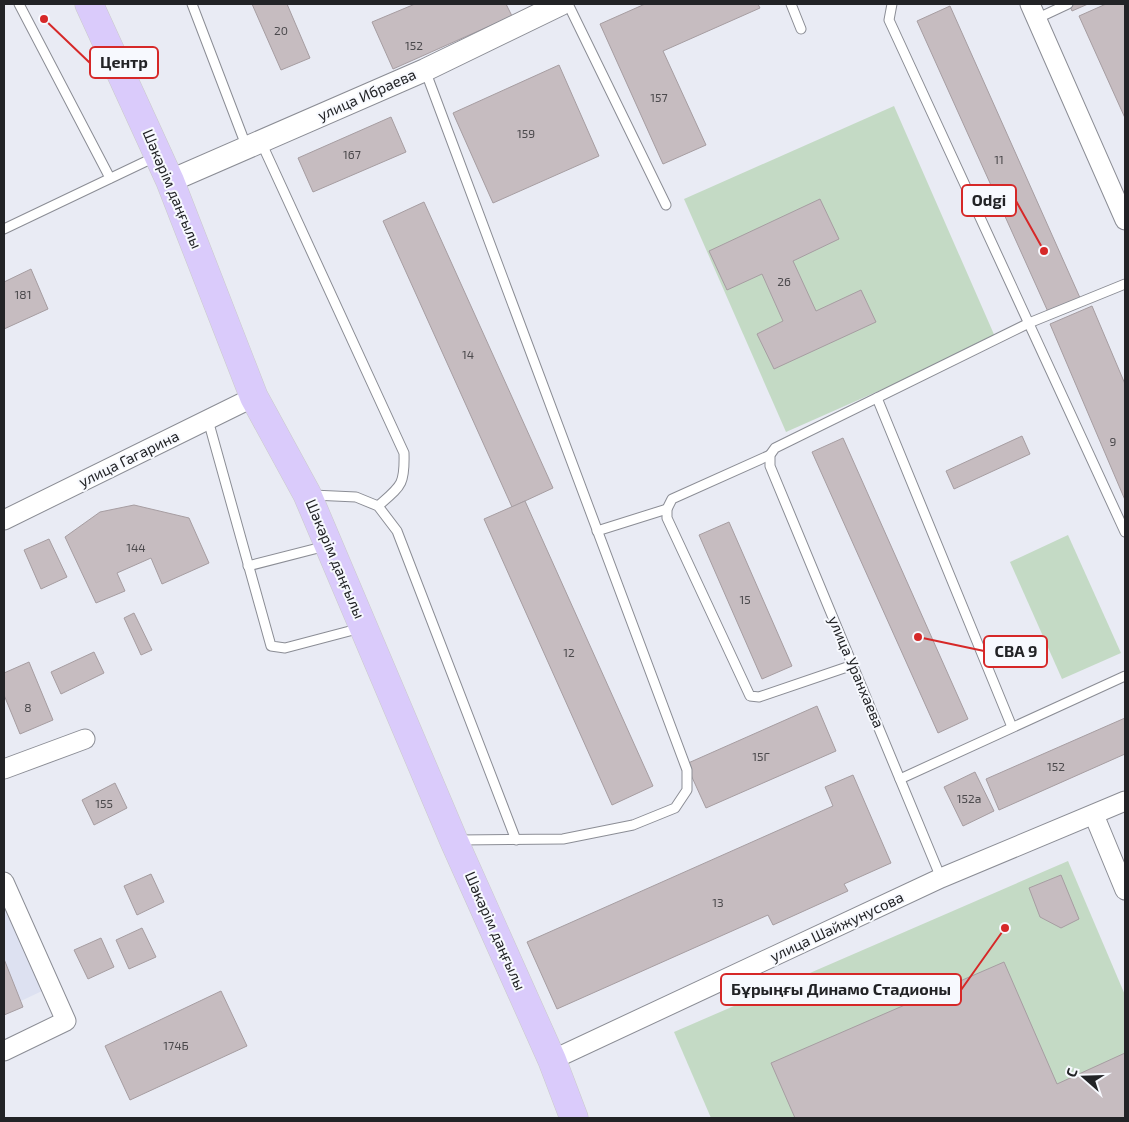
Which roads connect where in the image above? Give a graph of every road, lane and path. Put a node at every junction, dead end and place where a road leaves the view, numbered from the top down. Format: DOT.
graph roads {
  1 [pos="19,4"];
  2 [pos="89,4"];
  3 [pos="192,4"];
  4 [pos="561,4"];
  5 [pos="568,4"];
  6 [pos="791,4"];
  7 [pos="892,4"];
  8 [pos="1068,4"];
  9 [pos="1033,11"];
  10 [pos="801,29"];
  11 [pos="425,70"];
  12 [pos="254,145"];
  13 [pos="159,155"];
  14 [pos="110,178"];
  15 [pos="170,181"];
  16 [pos="666,205"];
  17 [pos="1125,220"];
  18 [pos="4,228"];
  19 [pos="1125,284"];
  20 [pos="1029,324"];
  21 [pos="254,398"];
  22 [pos="877,398"];
  23 [pos="208,420"];
  24 [pos="770,455"];
  25 [pos="307,494"];
  26 [pos="378,506"];
  27 [pos="667,509"];
  28 [pos="4,520"];
  29 [pos="597,531"];
  30 [pos="1125,532"];
  31 [pos="329,546"];
  32 [pos="248,566"];
  33 [pos="363,627"];
  34 [pos="853,665"];
  35 [pos="1125,676"];
  36 [pos="1012,727"];
  37 [pos="85,739"];
  38 [pos="4,769"];
  39 [pos="900,779"];
  40 [pos="1125,801"];
  41 [pos="1094,815"];
  42 [pos="454,840"];
  43 [pos="516,840"];
  44 [pos="941,878"];
  45 [pos="4,882"];
  46 [pos="1125,890"];
  47 [pos="4,1050"];
  48 [pos="552,1060"];
  49 [pos="574,1118"];
  1 -- 14 [label="lane"];
  2 -- 13 [label="main road, Шәкәрім даңғылы"];
  3 -- 12 [label="lane"];
  4 -- 11 [label="street, улица Ибраева"];
  5 -- 16 [label="lane"];
  6 -- 10 [label="lane"];
  7 -- 20 [label="lane"];
  8 -- 9 [label="lane"];
  9 -- 17 [label="street"];
  11 -- 12 [label="street, улица Ибраева"];
  11 -- 29 [label="lane"];
  12 -- 15 [label="street, улица Ибраева"];
  12 -- 26 [label="lane"];
  13 -- 14 [label="lane"];
  13 -- 15 [label="main road, Шәкәрім даңғылы"];
  14 -- 18 [label="lane"];
  15 -- 21 [label="main road, Шәкәрім даңғылы"];
  19 -- 20 [label="lane"];
  20 -- 22 [label="lane"];
  20 -- 30 [label="lane"];
  21 -- 23 [label="street, улица Гагарина"];
  21 -- 25 [label="main road, Шәкәрім даңғылы"];
  22 -- 24 [label="lane"];
  22 -- 36 [label="lane"];
  23 -- 28 [label="street, улица Гагарина"];
  23 -- 32 [label="lane"];
  24 -- 27 [label="lane"];
  24 -- 34 [label="lane, улица Уранхаева"];
  25 -- 26 [label="lane"];
  25 -- 31 [label="main road, Шәкәрім даңғылы"];
  26 -- 43 [label="lane"];
  27 -- 29 [label="lane"];
  27 -- 34 [label="lane"];
  29 -- 43 [label="lane"];
  31 -- 32 [label="lane"];
  31 -- 33 [label="main road, Шәкәрім даңғылы"];
  32 -- 33 [label="lane"];
  33 -- 42 [label="main road, Шәкәрім даңғылы"];
  34 -- 39 [label="lane, улица Уранхаева"];
  35 -- 36 [label="lane"];
  36 -- 39 [label="lane"];
  37 -- 38 [label="street"];
  39 -- 44 [label="lane, улица Уранхаева"];
  40 -- 41 [label="street, улица Шайжунусова"];
  41 -- 44 [label="street, улица Шайжунусова"];
  41 -- 46 [label="street"];
  42 -- 43 [label="lane"];
  42 -- 48 [label="main road, Шәкәрім даңғылы"];
  44 -- 48 [label="street, улица Шайжунусова"];
  45 -- 47 [label="street"];
  48 -- 49 [label="main road, Шәкәрім даңғылы"];
}
